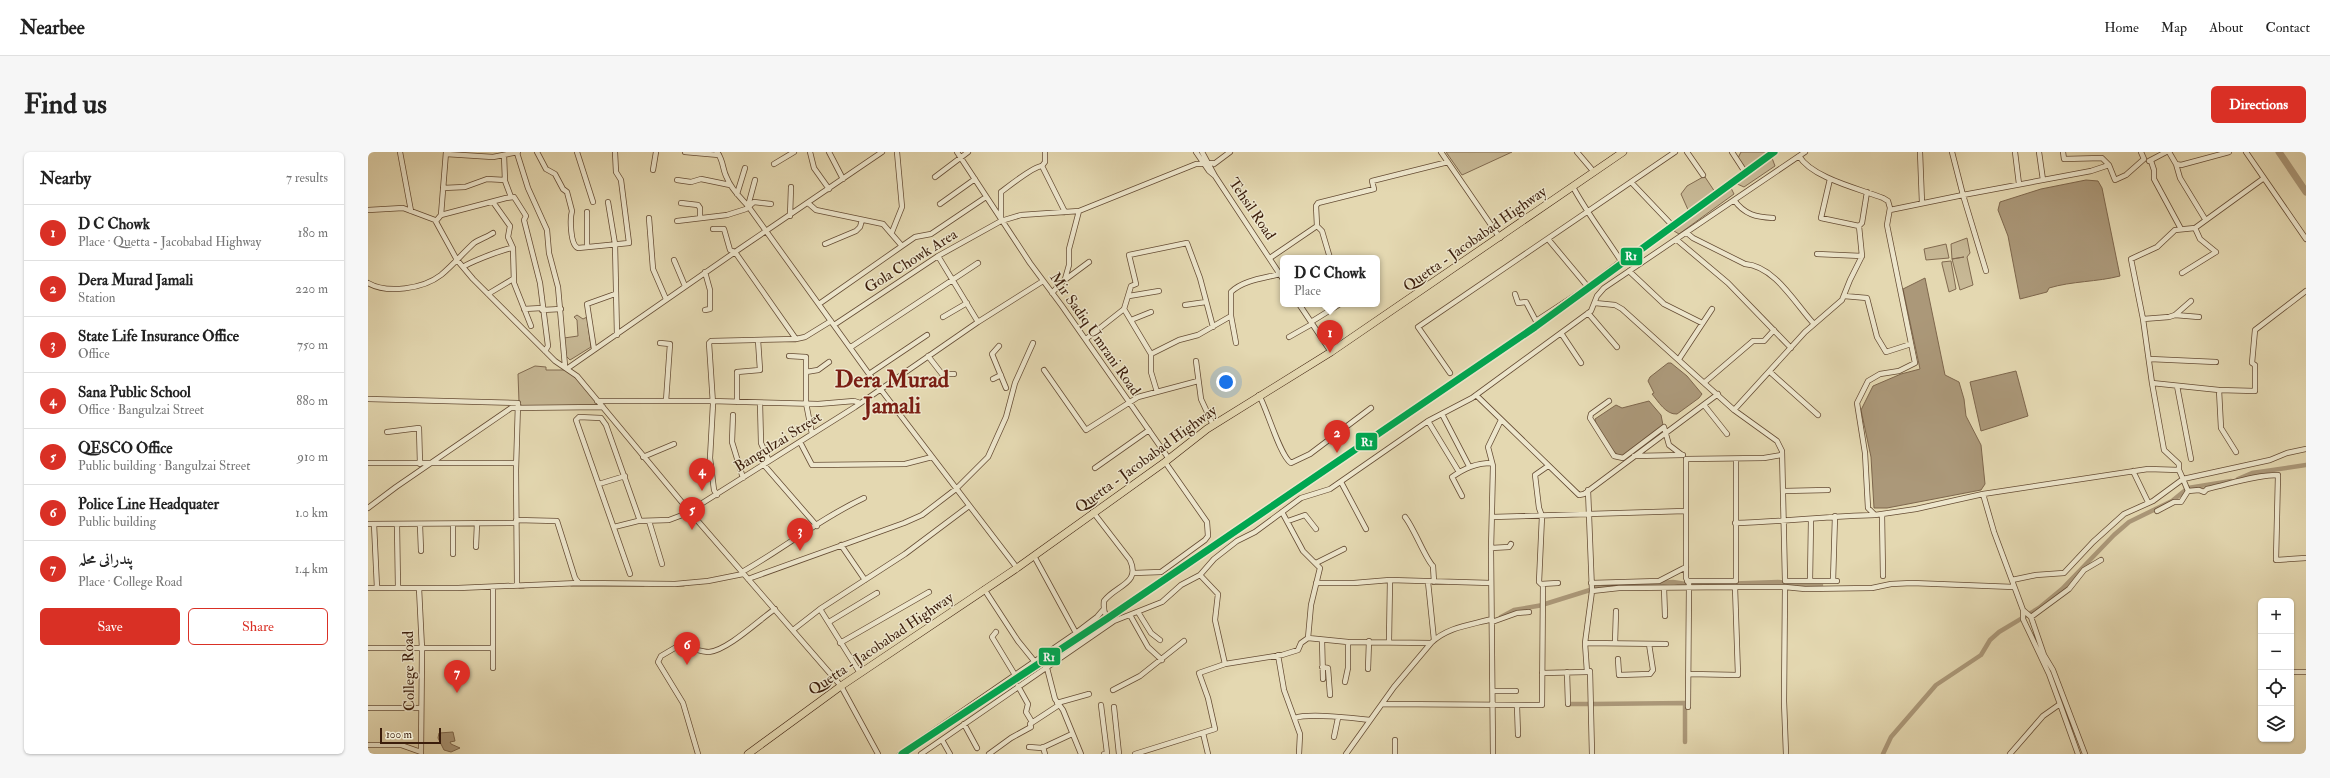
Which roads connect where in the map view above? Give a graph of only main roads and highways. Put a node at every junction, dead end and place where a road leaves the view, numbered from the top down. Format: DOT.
graph roads {
  1 [pos="1623,152"];
  2 [pos="748,754"];
  1 -- 2 [label="highway, Quetta - Jacobabad Highway"];
}
